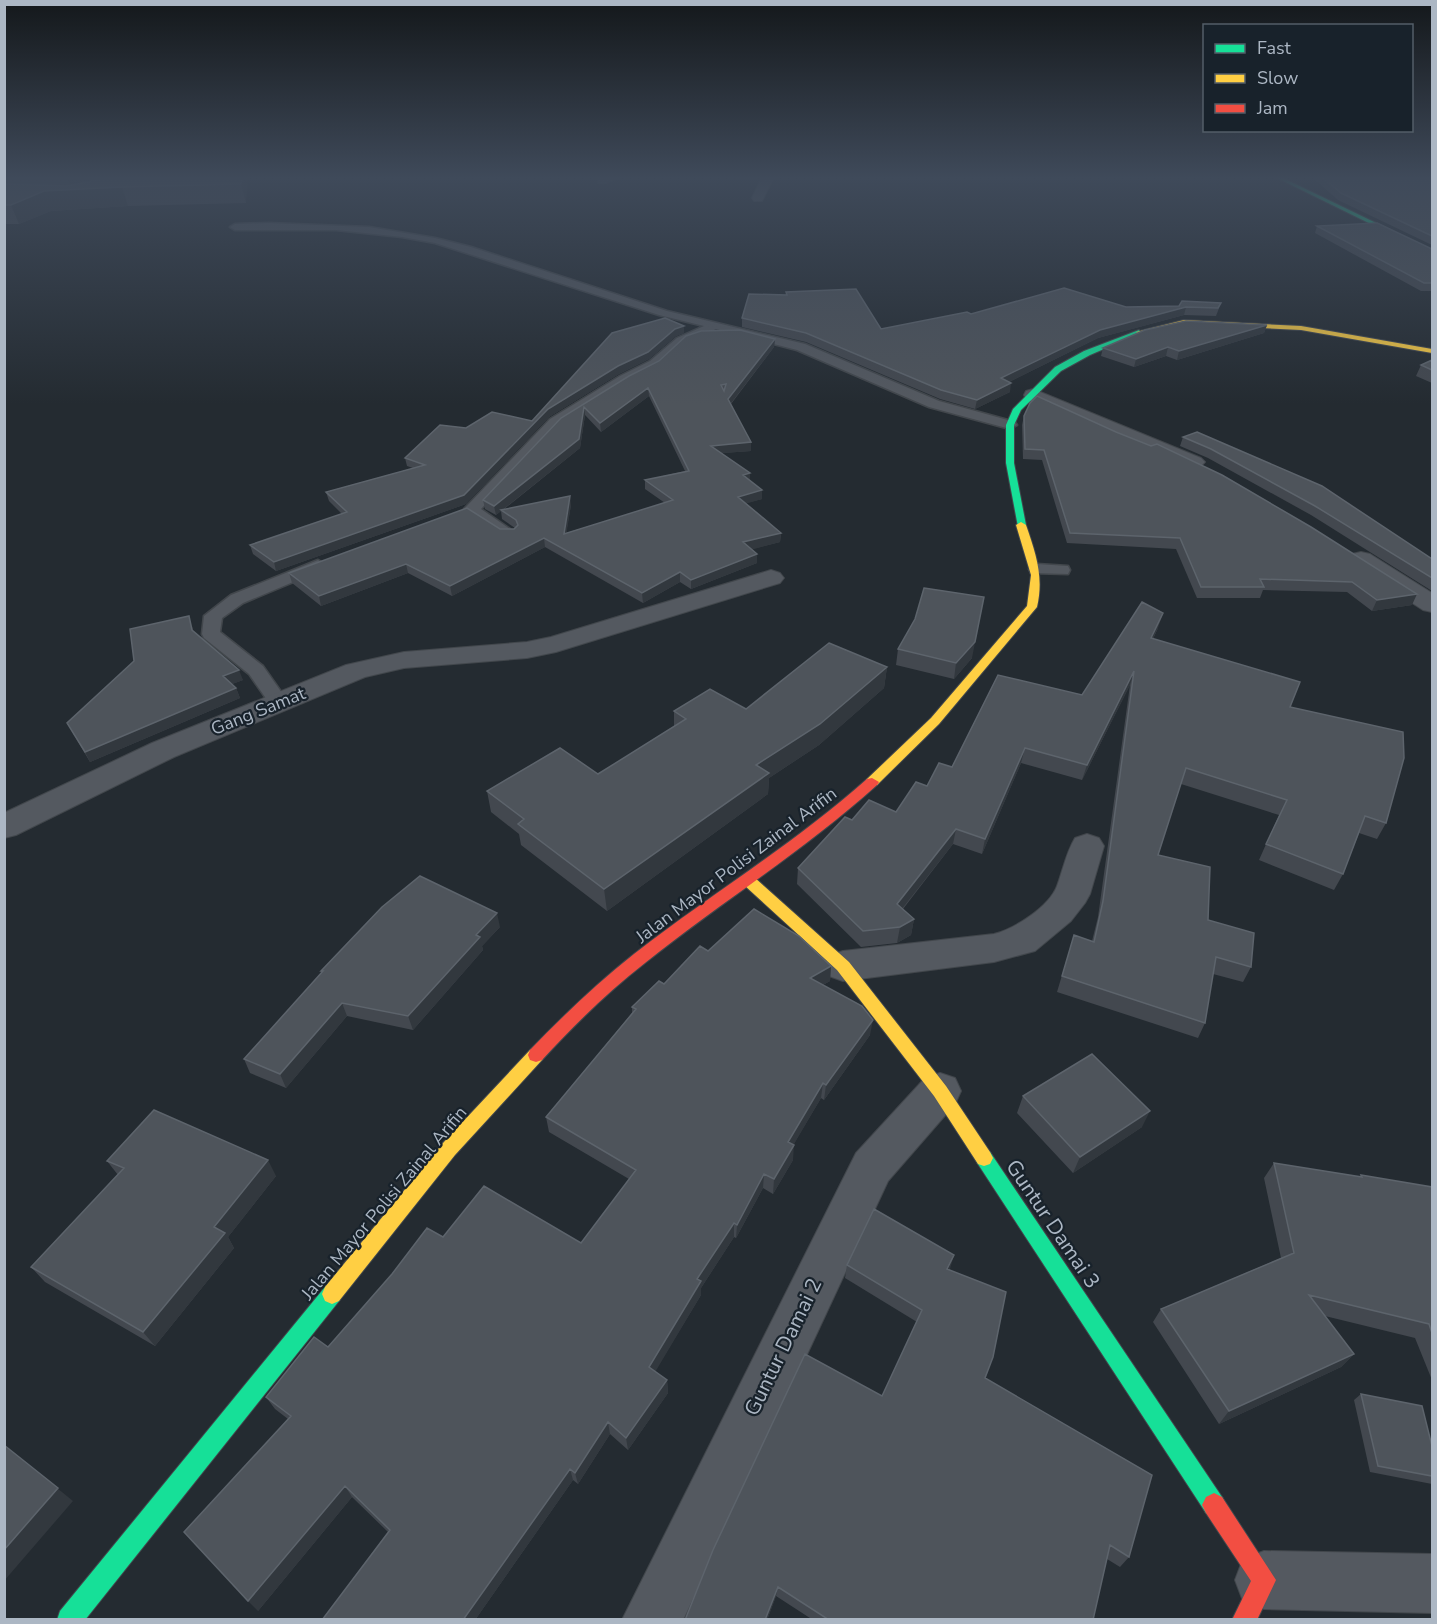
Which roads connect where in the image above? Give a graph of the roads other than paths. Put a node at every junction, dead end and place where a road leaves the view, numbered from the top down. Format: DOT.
graph roads {
  1 [pos="481,253"];
  2 [pos="713,327"];
  3 [pos="1424,336"];
  4 [pos="1404,348"];
  5 [pos="1431,355"];
  6 [pos="1033,395"];
  7 [pos="1010,425"];
  8 [pos="1212,471"];
  9 [pos="509,533"];
  10 [pos="1342,547"];
  11 [pos="336,558"];
  12 [pos="1037,569"];
  13 [pos="1062,570"];
  14 [pos="771,578"];
  15 [pos="1432,604"];
  16 [pos="279,703"];
  17 [pos="4,827"];
  18 [pos="1087,846"];
  19 [pos="749,881"];
  20 [pos="843,966"];
  21 [pos="940,1091"];
  22 [pos="1432,1584"];
  23 [pos="1254,1600"];
  24 [pos="69,1620"];
  25 [pos="651,1620"];
  1 -- 2 [label="lane"];
  2 -- 7 [label="lane"];
  2 -- 9 [label="lane"];
  3 -- 4 [label="main road"];
  4 -- 5 [label="main road"];
  4 -- 6 [label="main road"];
  6 -- 7 [label="main road"];
  6 -- 8 [label="street"];
  7 -- 12 [label="main road, Jalan Mayor Polisi Zainal Arifin"];
  10 -- 15 [label="street"];
  11 -- 16 [label="lane"];
  12 -- 13 [label="lane"];
  12 -- 19 [label="main road, Jalan Mayor Polisi Zainal Arifin"];
  14 -- 16 [label="street, Gang Samat"];
  16 -- 17 [label="street, Gang Samat"];
  18 -- 20 [label="street"];
  19 -- 20 [label="main road, Guntur Damai 3"];
  19 -- 24 [label="main road, Jalan Mayor Polisi Zainal Arifin"];
  20 -- 21 [label="main road, Guntur Damai 3"];
  21 -- 23 [label="main road, Guntur Damai 3"];
  21 -- 25 [label="street, Guntur Damai 2"];
  22 -- 23 [label="street"];
}
